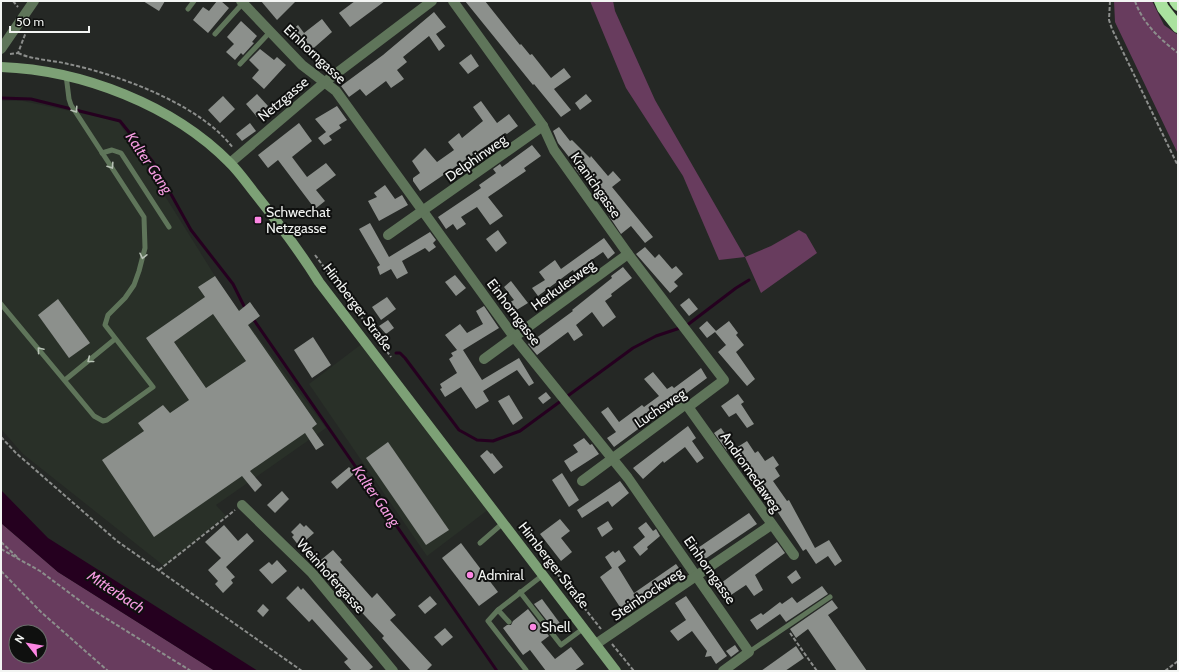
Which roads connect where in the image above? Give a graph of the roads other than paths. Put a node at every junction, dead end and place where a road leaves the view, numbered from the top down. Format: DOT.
graph roads {
  1 [pos="34,1"];
  2 [pos="194,1"];
  3 [pos="432,1"];
  4 [pos="453,1"];
  5 [pos="1160,1"];
  6 [pos="1175,1"];
  7 [pos="242,2"];
  8 [pos="1178,5"];
  9 [pos="188,9"];
  10 [pos="1178,27"];
  11 [pos="270,32"];
  12 [pos="215,34"];
  13 [pos="1,49"];
  14 [pos="240,64"];
  15 [pos="1,67"];
  16 [pos="66,75"];
  17 [pos="325,82"];
  18 [pos="544,126"];
  19 [pos="102,153"];
  20 [pos="230,163"];
  21 [pos="423,212"];
  22 [pos="169,227"];
  23 [pos="388,235"];
  24 [pos="628,254"];
  25 [pos="1,304"];
  26 [pos="514,337"];
  27 [pos="115,340"];
  28 [pos="484,358"];
  29 [pos="65,380"];
  30 [pos="724,380"];
  31 [pos="686,404"];
  32 [pos="612,459"];
  33 [pos="582,481"];
  34 [pos="242,505"];
  35 [pos="503,523"];
  36 [pos="771,525"];
  37 [pos="480,543"];
  38 [pos="794,555"];
  39 [pos="543,574"];
  40 [pos="697,576"];
  41 [pos="520,592"];
  42 [pos="830,597"];
  43 [pos="498,610"];
  44 [pos="509,622"];
  45 [pos="585,628"];
  46 [pos="596,644"];
  47 [pos="749,652"];
  48 [pos="526,670"];
  49 [pos="393,671"];
  50 [pos="616,671"];
  51 [pos="723,671"];
  1 -- 13 [label="street"];
  2 -- 9 [label="lane"];
  3 -- 17 [label="street, Netzgasse"];
  4 -- 18 [label="street, Kranichgasse"];
  5 -- 10 [label="highway"];
  6 -- 8 [label="highway"];
  7 -- 11 [label="street, Einhorngasse"];
  7 -- 12 [label="lane"];
  11 -- 14 [label="lane"];
  11 -- 17 [label="street, Einhorngasse"];
  15 -- 16 [label="main road, Himberger Straße"];
  16 -- 19 [label="lane, one-way"];
  16 -- 20 [label="main road, Himberger Straße"];
  17 -- 20 [label="street, Netzgasse"];
  17 -- 21 [label="street, Einhorngasse"];
  18 -- 21 [label="street, Delphinweg"];
  18 -- 24 [label="street, Kranichgasse"];
  19 -- 22 [label="lane"];
  19 -- 27 [label="lane, one-way"];
  20 -- 35 [label="main road, Himberger Straße"];
  21 -- 23 [label="street, Delphinweg"];
  21 -- 26 [label="street, Einhorngasse"];
  24 -- 26 [label="street, Herkulesweg"];
  24 -- 30 [label="street, Kranichgasse"];
  29 -- 25 [label="lane, one-way"];
  26 -- 28 [label="street, Herkulesweg"];
  26 -- 32 [label="street, Einhorngasse"];
  27 -- 29 [label="lane, one-way"];
  27 -- 29 [label="lane"];
  30 -- 31 [label="street, Luchsweg"];
  31 -- 32 [label="street, Luchsweg"];
  31 -- 36 [label="street, Andromedaweg"];
  32 -- 33 [label="street, Luchsweg"];
  32 -- 40 [label="street, Einhorngasse"];
  34 -- 49 [label="street, Weinhofergasse"];
  35 -- 37 [label="lane"];
  35 -- 39 [label="main road, Himberger Straße"];
  36 -- 38 [label="street, Andromedaweg"];
  36 -- 40 [label="street, Steinbockweg"];
  39 -- 41 [label="lane"];
  39 -- 45 [label="main road, Himberger Straße"];
  40 -- 46 [label="street, Steinbockweg"];
  40 -- 47 [label="street, Einhorngasse"];
  41 -- 43 [label="lane"];
  41 -- 45 [label="lane"];
  42 -- 47 [label="lane"];
  43 -- 44 [label="lane"];
  43 -- 48 [label="lane"];
  45 -- 46 [label="main road, Himberger Straße"];
  46 -- 50 [label="main road, Himberger Straße"];
  47 -- 51 [label="street"];
}
